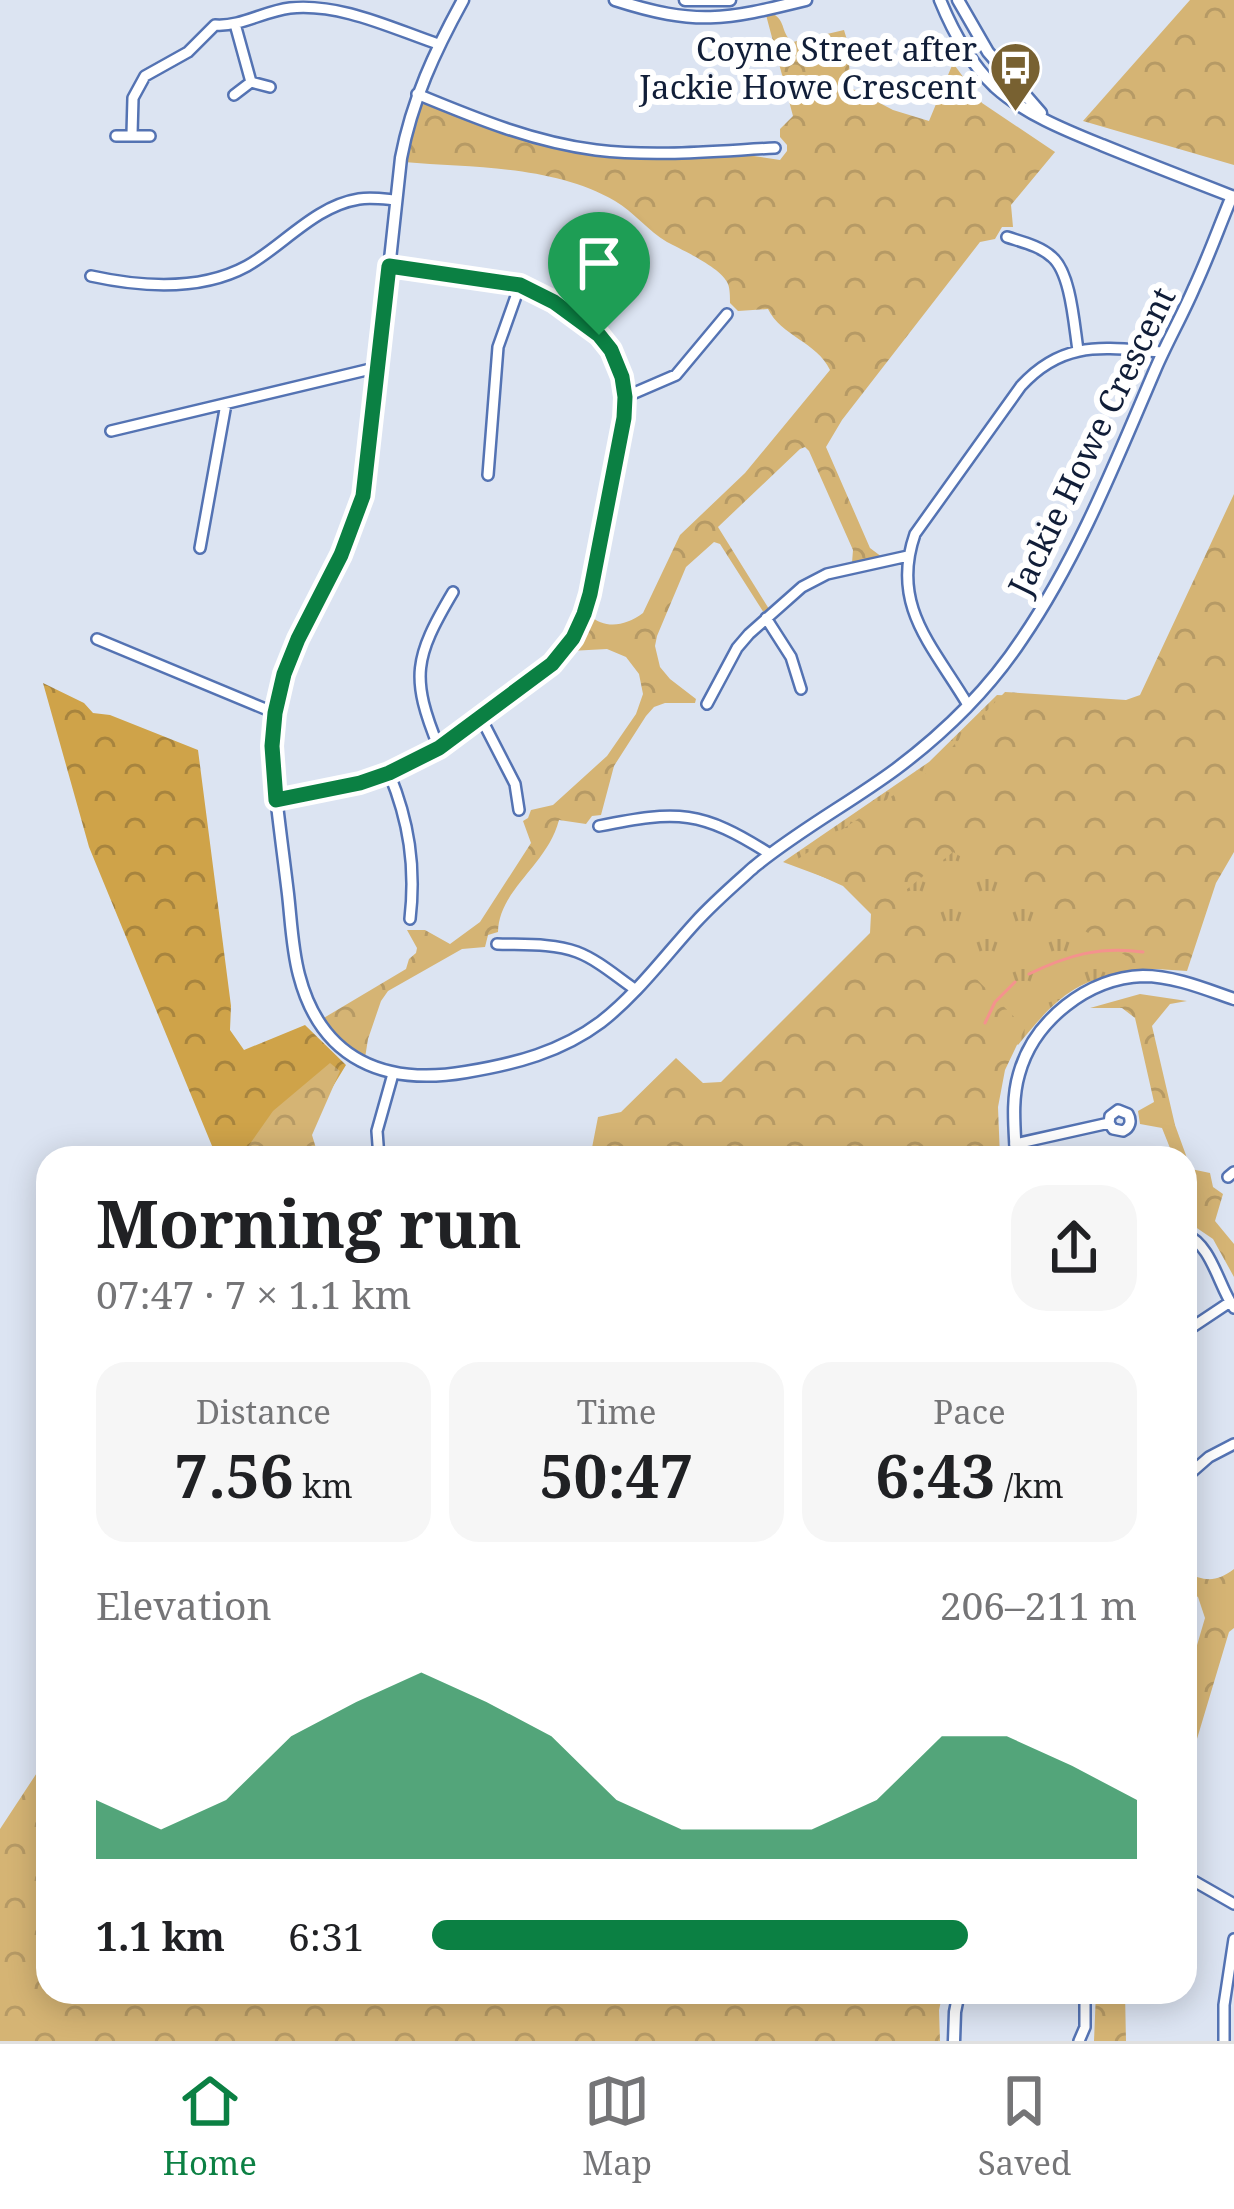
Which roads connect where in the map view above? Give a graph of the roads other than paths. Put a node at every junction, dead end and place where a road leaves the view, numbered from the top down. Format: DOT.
graph roads {
  1 [pos="463,0"];
  2 [pos="615,0"];
  3 [pos="685,0"];
  4 [pos="730,0"];
  5 [pos="806,0"];
  6 [pos="940,0"];
  7 [pos="958,0"];
  8 [pos="281,5"];
  9 [pos="236,24"];
  10 [pos="438,44"];
  11 [pos="251,82"];
  12 [pos="270,87"];
  13 [pos="417,94"];
  14 [pos="234,95"];
  15 [pos="1050,121"];
  16 [pos="132,134"];
  17 [pos="116,136"];
  18 [pos="150,136"];
  19 [pos="775,148"];
  20 [pos="1233,196"];
  21 [pos="396,200"];
  22 [pos="1007,237"];
  23 [pos="389,266"];
  24 [pos="91,276"];
  25 [pos="520,285"];
  26 [pos="727,314"];
  27 [pos="1078,350"];
  28 [pos="1162,352"];
  29 [pos="379,368"];
  30 [pos="625,397"];
  31 [pos="226,404"];
  32 [pos="111,430"];
  33 [pos="488,475"];
  34 [pos="200,548"];
  35 [pos="908,556"];
  36 [pos="452,592"];
  37 [pos="766,618"];
  38 [pos="97,640"];
  39 [pos="801,689"];
  40 [pos="706,704"];
  41 [pos="968,705"];
  42 [pos="275,713"];
  43 [pos="481,718"];
  44 [pos="439,748"];
  45 [pos="389,773"];
  46 [pos="276,800"];
  47 [pos="519,811"];
  48 [pos="598,826"];
  49 [pos="770,854"];
  50 [pos="410,919"];
  51 [pos="497,944"];
  52 [pos="636,989"];
  53 [pos="1234,1001"];
  54 [pos="393,1074"];
  55 [pos="1109,1123"];
  56 [pos="378,1146"];
  57 [pos="1016,1146"];
  58 [pos="1033,1146"];
  59 [pos="1197,1240"];
  60 [pos="1232,1305"];
  61 [pos="1197,1326"];
  62 [pos="1234,1444"];
  63 [pos="1197,1465"];
  64 [pos="1197,1883"];
  65 [pos="1234,1904"];
  66 [pos="1234,1939"];
  67 [pos="958,2004"];
  68 [pos="1085,2004"];
  69 [pos="954,2041"];
  70 [pos="1079,2041"];
  71 [pos="1224,2041"];
  1 -- 10 [label="street, Jackie Howe Crescent"];
  2 -- 5 [label="street"];
  3 -- 4 [label="street"];
  6 -- 15 [label="street"];
  7 -- 15 [label="street"];
  8 -- 9 [label="street"];
  8 -- 10 [label="street"];
  9 -- 11 [label="street"];
  9 -- 16 [label="street"];
  10 -- 13 [label="street, Jackie Howe Crescent"];
  11 -- 12 [label="street"];
  11 -- 14 [label="street"];
  13 -- 19 [label="street"];
  13 -- 21 [label="street, Jackie Howe Crescent"];
  15 -- 20 [label="street"];
  16 -- 17 [label="street"];
  16 -- 18 [label="street"];
  20 -- 28 [label="street, Jackie Howe Crescent"];
  21 -- 23 [label="street, Jackie Howe Crescent"];
  21 -- 24 [label="street"];
  22 -- 27 [label="street"];
  23 -- 25 [label="street"];
  23 -- 29 [label="street, Jackie Howe Crescent"];
  25 -- 30 [label="street"];
  25 -- 33 [label="street"];
  26 -- 30 [label="street"];
  27 -- 28 [label="street"];
  27 -- 35 [label="street"];
  28 -- 41 [label="street, Jackie Howe Crescent"];
  29 -- 31 [label="street"];
  29 -- 42 [label="street, Jackie Howe Crescent"];
  30 -- 43 [label="street"];
  31 -- 32 [label="street"];
  31 -- 34 [label="street"];
  35 -- 37 [label="street"];
  35 -- 41 [label="street"];
  36 -- 44 [label="street"];
  37 -- 39 [label="street"];
  37 -- 40 [label="street"];
  38 -- 42 [label="street"];
  41 -- 49 [label="street, Jackie Howe Crescent"];
  42 -- 46 [label="street, Jackie Howe Crescent"];
  43 -- 44 [label="street"];
  43 -- 47 [label="street"];
  44 -- 45 [label="street"];
  45 -- 46 [label="street"];
  45 -- 50 [label="street"];
  46 -- 54 [label="street, Jackie Howe Crescent"];
  48 -- 49 [label="street"];
  49 -- 52 [label="street, Jackie Howe Crescent"];
  51 -- 52 [label="street"];
  52 -- 54 [label="street, Jackie Howe Crescent"];
  53 -- 57 [label="street"];
  54 -- 56 [label="street"];
  55 -- 58 [label="street"];
  59 -- 60 [label="street"];
  60 -- 61 [label="street"];
  62 -- 63 [label="street"];
  64 -- 65 [label="street"];
  66 -- 71 [label="street"];
  67 -- 69 [label="street"];
  68 -- 70 [label="street"];
}
